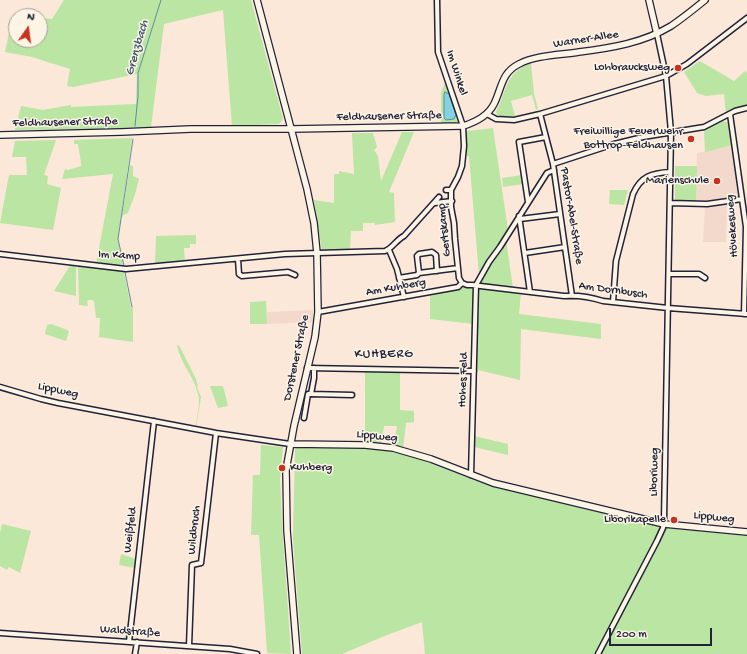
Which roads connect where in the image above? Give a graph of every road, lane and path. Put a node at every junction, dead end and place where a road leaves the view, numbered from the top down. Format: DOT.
graph roads {
  1 [pos="257,0"];
  2 [pos="437,0"];
  3 [pos="649,0"];
  4 [pos="705,0"];
  5 [pos="747,18"];
  6 [pos="657,34"];
  7 [pos="666,76"];
  8 [pos="747,108"];
  9 [pos="487,114"];
  10 [pos="540,114"];
  11 [pos="730,114"];
  12 [pos="463,126"];
  13 [pos="291,129"];
  14 [pos="672,132"];
  15 [pos="0,135"];
  16 [pos="546,137"];
  17 [pos="553,164"];
  18 [pos="554,170"];
  19 [pos="670,172"];
  20 [pos="449,190"];
  21 [pos="439,197"];
  22 [pos="742,199"];
  23 [pos="452,201"];
  24 [pos="528,202"];
  25 [pos="435,203"];
  26 [pos="670,203"];
  27 [pos="560,214"];
  28 [pos="520,217"];
  29 [pos="565,247"];
  30 [pos="388,250"];
  31 [pos="317,253"];
  32 [pos="525,253"];
  33 [pos="0,254"];
  34 [pos="238,259"];
  35 [pos="458,268"];
  36 [pos="437,271"];
  37 [pos="419,273"];
  38 [pos="669,274"];
  39 [pos="295,275"];
  40 [pos="399,278"];
  41 [pos="704,278"];
  42 [pos="462,283"];
  43 [pos="476,285"];
  44 [pos="530,292"];
  45 [pos="572,296"];
  46 [pos="404,297"];
  47 [pos="613,302"];
  48 [pos="668,308"];
  49 [pos="318,312"];
  50 [pos="746,314"];
  51 [pos="307,368"];
  52 [pos="314,368"];
  53 [pos="474,371"];
  54 [pos="0,387"];
  55 [pos="311,394"];
  56 [pos="352,395"];
  57 [pos="304,418"];
  58 [pos="154,421"];
  59 [pos="216,433"];
  60 [pos="290,444"];
  61 [pos="472,475"];
  62 [pos="664,524"];
  63 [pos="747,532"];
  64 [pos="0,633"];
  65 [pos="129,642"];
  66 [pos="137,642"];
  67 [pos="189,646"];
  68 [pos="135,654"];
  69 [pos="257,654"];
  70 [pos="297,654"];
  71 [pos="598,654"];
  1 -- 13 [label="street, Dorstener Straße"];
  2 -- 12 [label="street, Im Winkel"];
  3 -- 6 [label="street"];
  4 -- 6 [label="street, Warner-Allee"];
  5 -- 7 [label="street"];
  6 -- 7 [label="street"];
  6 -- 9 [label="street, Warner-Allee"];
  7 -- 10 [label="street"];
  7 -- 14 [label="street, Liboriweg"];
  8 -- 11 [label="street"];
  9 -- 10 [label="street"];
  9 -- 12 [label="street, Feldhausener Straße"];
  10 -- 16 [label="street, Pastor-Abel-Straße"];
  11 -- 14 [label="street"];
  11 -- 22 [label="street, Hövekesweg"];
  12 -- 13 [label="street, Feldhausener Straße"];
  12 -- 20 [label="street, Im Winkel"];
  13 -- 15 [label="street, Feldhausener Straße"];
  13 -- 31 [label="street, Dorstener Straße"];
  14 -- 17 [label="street"];
  14 -- 19 [label="street, Liboriweg"];
  16 -- 17 [label="street, Pastor-Abel-Straße"];
  16 -- 24 [label="street"];
  17 -- 18 [label="street, Pastor-Abel-Straße"];
  18 -- 24 [label="street"];
  18 -- 27 [label="street, Pastor-Abel-Straße"];
  19 -- 26 [label="street, Liboriweg"];
  19 -- 47 [label="street"];
  20 -- 23 [label="street, Gertskamp"];
  21 -- 25 [label="street"];
  22 -- 26 [label="street"];
  22 -- 50 [label="street, Hövekesweg"];
  23 -- 25 [label="street"];
  23 -- 35 [label="street, Gertskamp"];
  24 -- 28 [label="street"];
  25 -- 30 [label="street"];
  26 -- 38 [label="street, Liboriweg"];
  27 -- 28 [label="street"];
  27 -- 29 [label="street, Pastor-Abel-Straße"];
  28 -- 32 [label="street"];
  28 -- 43 [label="street"];
  29 -- 32 [label="street"];
  29 -- 45 [label="street, Pastor-Abel-Straße"];
  30 -- 31 [label="street, Im Kamp"];
  30 -- 40 [label="street"];
  31 -- 34 [label="street, Im Kamp"];
  31 -- 49 [label="street, Dorstener Straße"];
  32 -- 44 [label="street"];
  33 -- 34 [label="street, Im Kamp"];
  34 -- 39 [label="street"];
  35 -- 36 [label="street, Gertskamp"];
  35 -- 42 [label="street, Gertskamp"];
  36 -- 37 [label="street, Gertskamp"];
  36 -- 37 [label="street, Gertskamp"];
  37 -- 40 [label="street, Gertskamp"];
  38 -- 41 [label="street"];
  38 -- 48 [label="street, Liboriweg"];
  40 -- 46 [label="street"];
  42 -- 43 [label="street, Am Kuhberg"];
  42 -- 46 [label="street, Am Kuhberg"];
  43 -- 44 [label="street, Am Dornbusch"];
  43 -- 53 [label="street, Hohes Feld"];
  44 -- 45 [label="street, Am Dornbusch"];
  45 -- 47 [label="street, Am Dornbusch"];
  46 -- 49 [label="street, Am Kuhberg"];
  47 -- 48 [label="street, Am Dornbusch"];
  48 -- 50 [label="street, Am Dornbusch"];
  48 -- 62 [label="street, Liboriweg"];
  49 -- 51 [label="street, Dorstener Straße"];
  51 -- 52 [label="street"];
  51 -- 60 [label="street, Dorstener Straße"];
  52 -- 53 [label="street"];
  52 -- 55 [label="street"];
  53 -- 61 [label="street, Hohes Feld"];
  54 -- 58 [label="street, Lippweg"];
  55 -- 56 [label="street"];
  55 -- 57 [label="street"];
  58 -- 59 [label="street, Lippweg"];
  58 -- 65 [label="street, Weißfeld"];
  59 -- 60 [label="street, Lippweg"];
  59 -- 67 [label="street, Wildbruch"];
  60 -- 61 [label="street, Lippweg"];
  60 -- 70 [label="street, Dorstener Straße"];
  61 -- 62 [label="street, Lippweg"];
  62 -- 63 [label="street, Lippweg"];
  62 -- 71 [label="street, Liboriweg"];
  64 -- 65 [label="street, Waldstraße"];
  65 -- 66 [label="street, Waldstraße"];
  66 -- 67 [label="street, Waldstraße"];
  66 -- 68 [label="street"];
  67 -- 69 [label="street, Waldstraße"];
}
